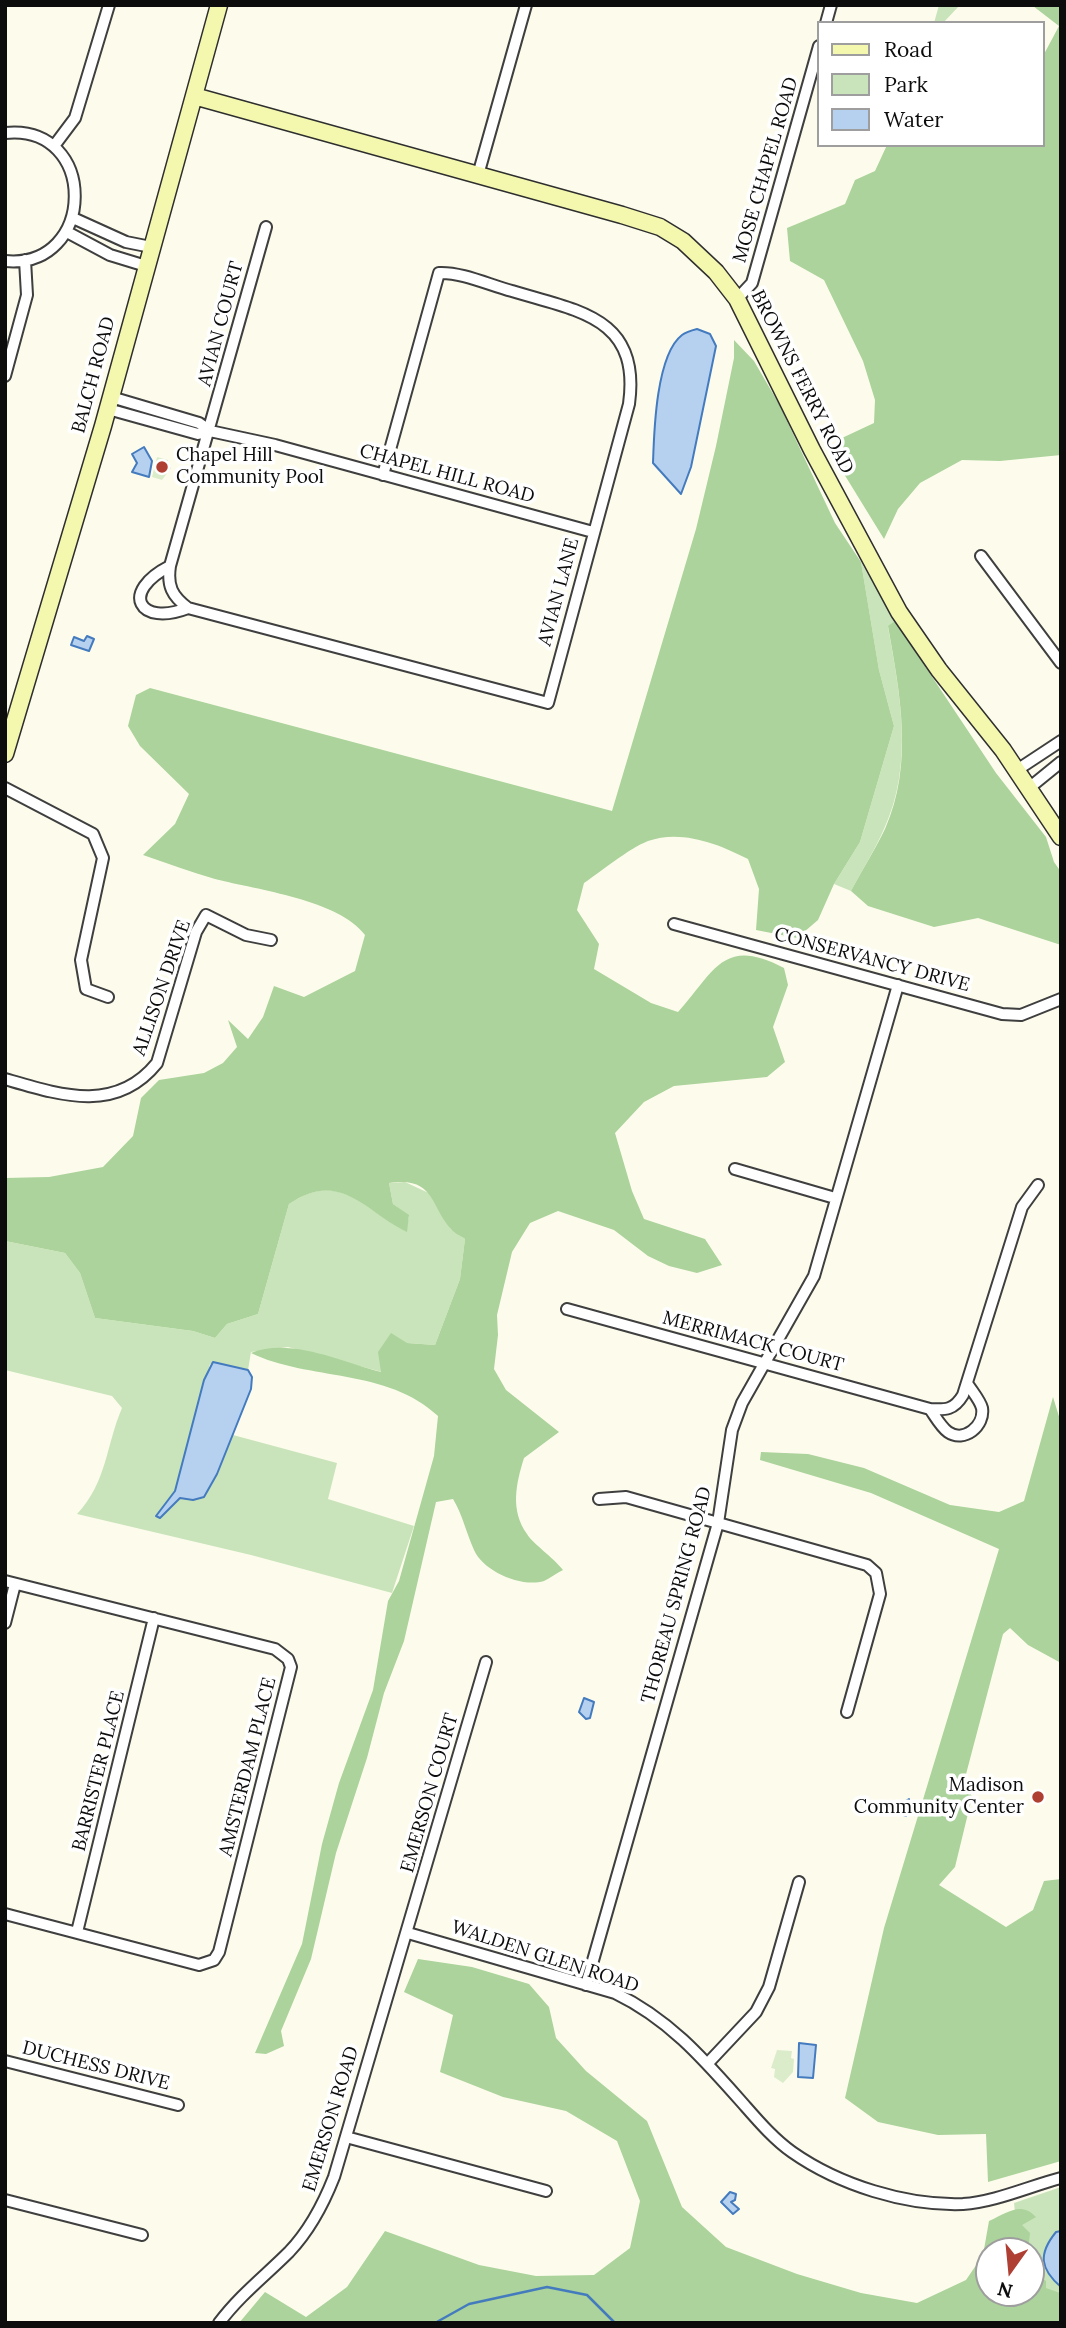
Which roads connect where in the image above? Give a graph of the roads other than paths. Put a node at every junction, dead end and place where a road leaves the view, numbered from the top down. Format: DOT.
graph roads {
  1 [pos="109,5"];
  2 [pos="219,5"];
  3 [pos="526,5"];
  4 [pos="818,50"];
  5 [pos="202,66"];
  6 [pos="194,96"];
  7 [pos="221,104"];
  8 [pos="5,133"];
  9 [pos="54,146"];
  10 [pos="478,176"];
  11 [pos="73,218"];
  12 [pos="265,227"];
  13 [pos="67,232"];
  14 [pos="151,247"];
  15 [pos="25,260"];
  16 [pos="5,261"];
  17 [pos="146,267"];
  18 [pos="737,299"];
  19 [pos="7,361"];
  20 [pos="5,376"];
  21 [pos="109,403"];
  22 [pos="210,431"];
  23 [pos="383,475"];
  24 [pos="593,533"];
  25 [pos="981,556"];
  26 [pos="170,566"];
  27 [pos="188,608"];
  28 [pos="1061,663"];
  29 [pos="1061,741"];
  30 [pos="5,754"];
  31 [pos="1061,762"];
  32 [pos="1017,770"];
  33 [pos="1028,788"];
  34 [pos="5,789"];
  35 [pos="1061,837"];
  36 [pos="674,924"];
  37 [pos="271,940"];
  38 [pos="898,985"];
  39 [pos="108,997"];
  40 [pos="1061,999"];
  41 [pos="5,1079"];
  42 [pos="735,1169"];
  43 [pos="1038,1185"];
  44 [pos="835,1198"];
  45 [pos="567,1309"];
  46 [pos="763,1363"];
  47 [pos="967,1383"];
  48 [pos="930,1409"];
  49 [pos="598,1499"];
  50 [pos="718,1523"];
  51 [pos="10,1582"];
  52 [pos="154,1618"];
  53 [pos="5,1623"];
  54 [pos="486,1662"];
  55 [pos="847,1712"];
  56 [pos="799,1882"];
  57 [pos="5,1914"];
  58 [pos="77,1932"];
  59 [pos="408,1933"];
  60 [pos="586,1984"];
  61 [pos="5,2062"];
  62 [pos="709,2062"];
  63 [pos="178,2105"];
  64 [pos="346,2137"];
  65 [pos="1061,2178"];
  66 [pos="546,2191"];
  67 [pos="5,2200"];
  68 [pos="142,2235"];
  69 [pos="219,2323"];
  1 -- 9 [label="street"];
  2 -- 5 [label="street, BALCH ROAD"];
  3 -- 10 [label="street"];
  4 -- 18 [label="street, MOSE CHAPEL ROAD"];
  5 -- 6 [label="street, BALCH ROAD"];
  5 -- 7 [label="street"];
  6 -- 7 [label="street, BROWNS FERRY ROAD"];
  6 -- 14 [label="street, BALCH ROAD"];
  7 -- 10 [label="street, BROWNS FERRY ROAD"];
  8 -- 9 [label="street"];
  9 -- 11 [label="street"];
  10 -- 18 [label="street, BROWNS FERRY ROAD"];
  11 -- 13 [label="street"];
  11 -- 14 [label="street"];
  12 -- 22 [label="street, AVIAN COURT"];
  13 -- 15 [label="street"];
  13 -- 17 [label="street"];
  14 -- 17 [label="street, BALCH ROAD"];
  15 -- 16 [label="street"];
  15 -- 19 [label="street"];
  17 -- 21 [label="street, BALCH ROAD"];
  18 -- 32 [label="street, BROWNS FERRY ROAD"];
  19 -- 20 [label="street"];
  21 -- 22 [label="street, CHAPEL HILL ROAD"];
  21 -- 30 [label="street, BALCH ROAD"];
  22 -- 23 [label="street, CHAPEL HILL ROAD"];
  22 -- 26 [label="street"];
  23 -- 24 [label="street, CHAPEL HILL ROAD"];
  23 -- 24 [label="street, AVIAN LANE"];
  24 -- 27 [label="street, AVIAN LANE"];
  25 -- 28 [label="street"];
  26 -- 27 [label="street"];
  26 -- 27 [label="street"];
  29 -- 32 [label="street"];
  31 -- 33 [label="street"];
  32 -- 33 [label="street, BROWNS FERRY ROAD"];
  33 -- 35 [label="street, BROWNS FERRY ROAD"];
  34 -- 39 [label="street"];
  36 -- 38 [label="street, CONSERVANCY DRIVE"];
  37 -- 41 [label="street, ALLISON DRIVE"];
  38 -- 40 [label="street, CONSERVANCY DRIVE"];
  38 -- 44 [label="street, THOREAU SPRING ROAD"];
  42 -- 44 [label="street"];
  43 -- 47 [label="street"];
  44 -- 46 [label="street, THOREAU SPRING ROAD"];
  45 -- 46 [label="street, MERRIMACK COURT"];
  46 -- 48 [label="street, MERRIMACK COURT"];
  46 -- 50 [label="street, THOREAU SPRING ROAD"];
  47 -- 48 [label="street"];
  47 -- 48 [label="street"];
  49 -- 50 [label="street"];
  50 -- 55 [label="street"];
  50 -- 60 [label="street, THOREAU SPRING ROAD"];
  51 -- 52 [label="street, AMSTERDAM PLACE"];
  51 -- 53 [label="street"];
  52 -- 58 [label="street, BARRISTER PLACE"];
  52 -- 58 [label="street, AMSTERDAM PLACE"];
  54 -- 59 [label="street, EMERSON COURT"];
  56 -- 62 [label="street"];
  57 -- 58 [label="street, AMSTERDAM PLACE"];
  59 -- 60 [label="street, WALDEN GLEN ROAD"];
  59 -- 64 [label="street, EMERSON ROAD"];
  60 -- 62 [label="street, WALDEN GLEN ROAD"];
  61 -- 63 [label="street, DUCHESS DRIVE"];
  62 -- 65 [label="street, WALDEN GLEN ROAD"];
  64 -- 66 [label="street"];
  64 -- 69 [label="street, EMERSON ROAD"];
  67 -- 68 [label="street"];
}
